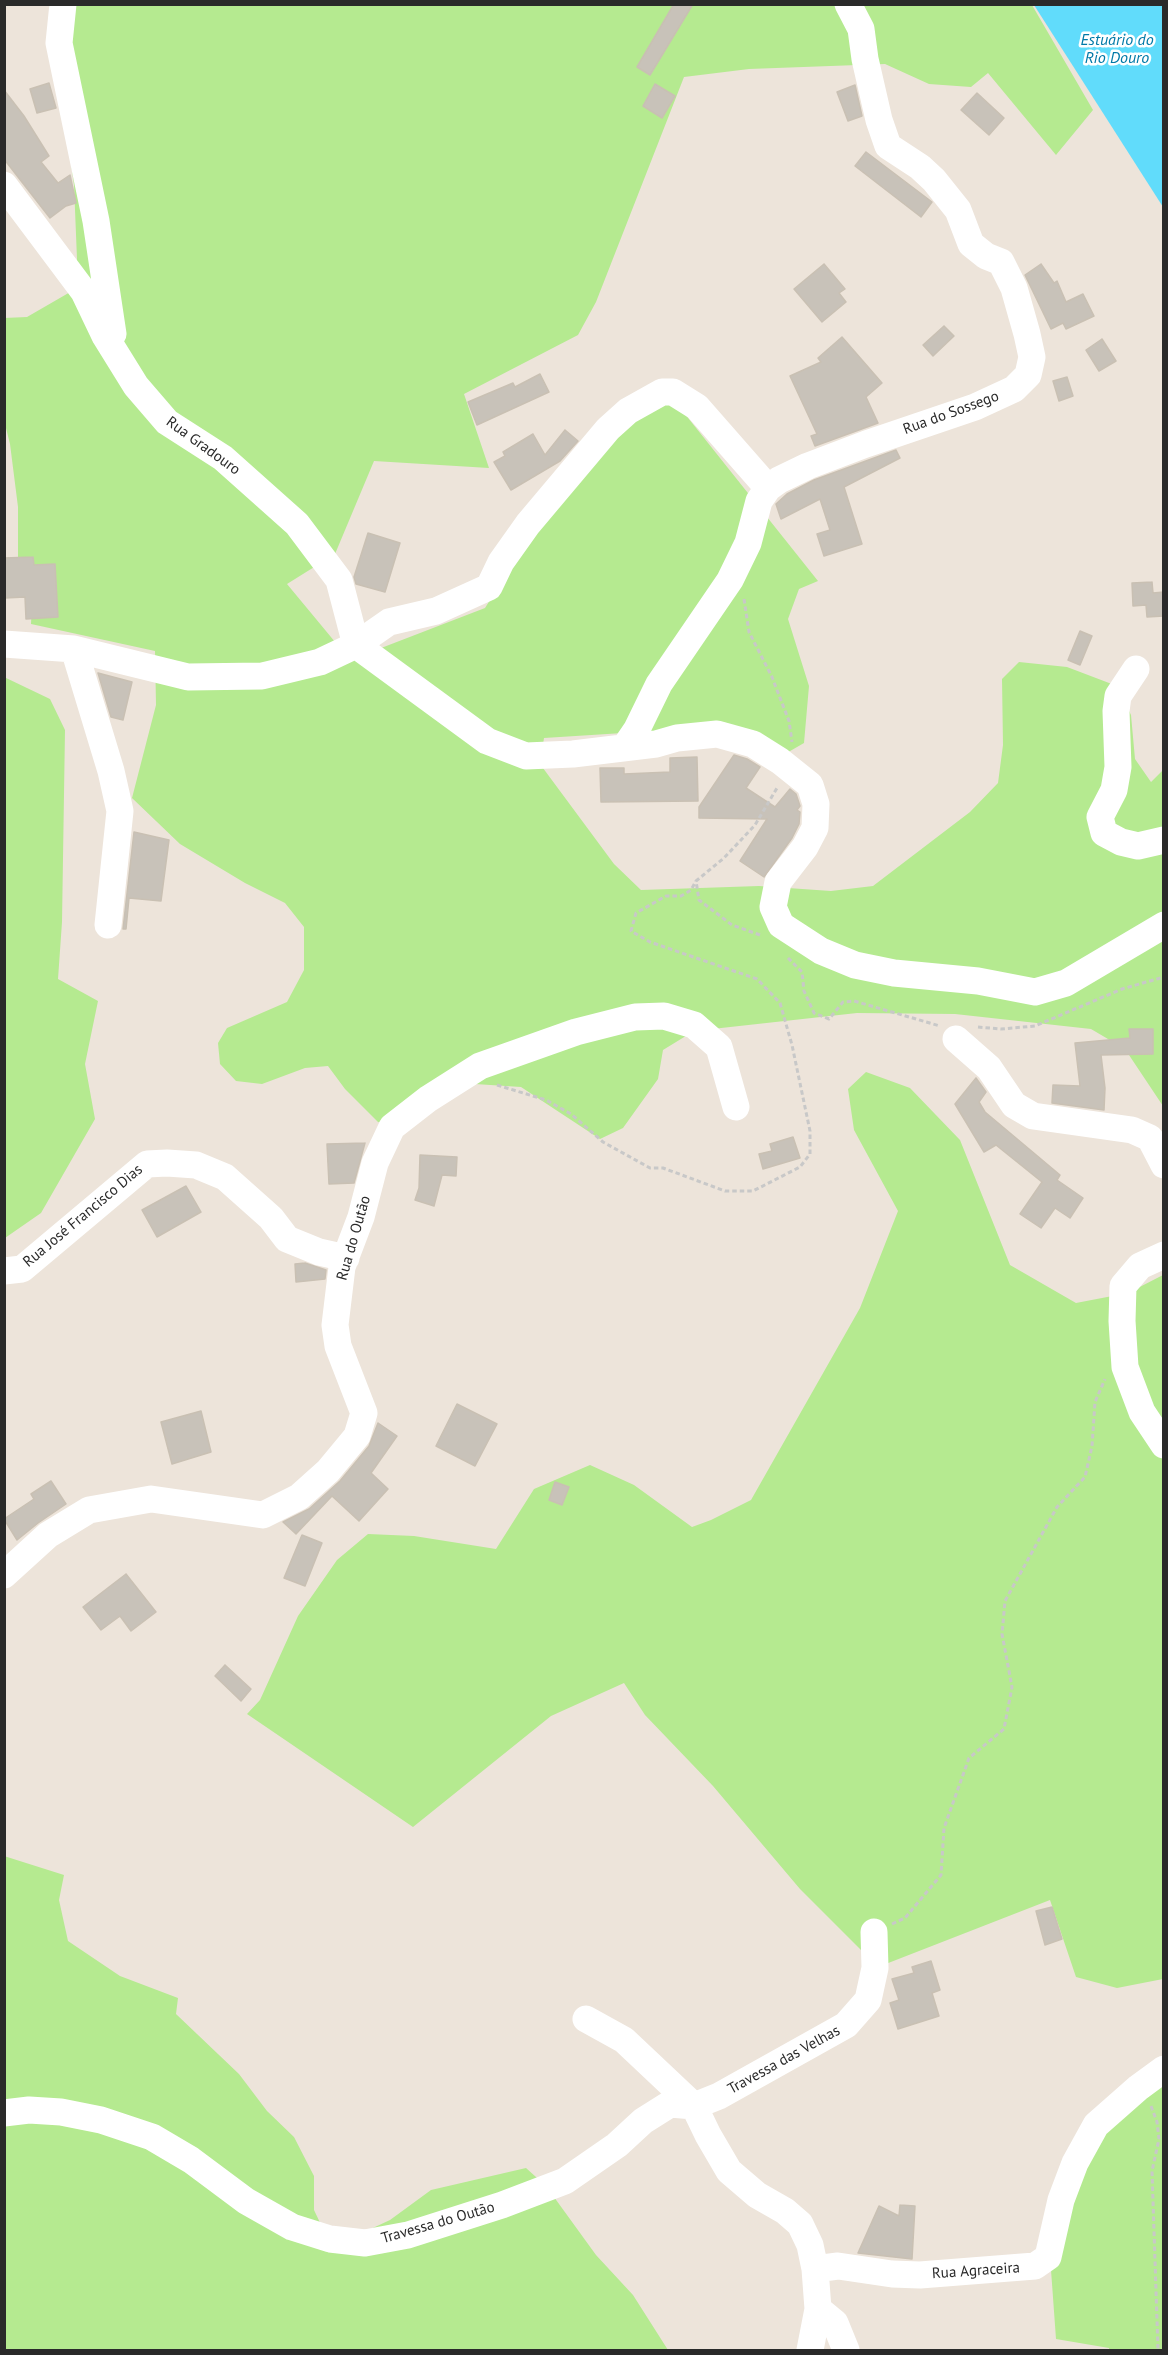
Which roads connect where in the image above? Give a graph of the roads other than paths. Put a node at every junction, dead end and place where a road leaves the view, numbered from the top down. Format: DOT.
graph roads {
  1 [pos="63,4"];
  2 [pos="848,4"];
  3 [pos="4,185"];
  4 [pos="116,354"];
  5 [pos="768,488"];
  6 [pos="4,644"];
  7 [pos="356,645"];
  8 [pos="74,649"];
  9 [pos="1136,669"];
  10 [pos="624,748"];
  11 [pos="1164,840"];
  12 [pos="108,925"];
  13 [pos="1164,925"];
  14 [pos="956,1039"];
  15 [pos="736,1107"];
  16 [pos="1164,1165"];
  17 [pos="1164,1255"];
  18 [pos="346,1258"];
  19 [pos="4,1271"];
  20 [pos="1164,1445"];
  21 [pos="4,1575"];
  22 [pos="874,1932"];
  23 [pos="586,2019"];
  24 [pos="1155,2075"];
  25 [pos="694,2106"];
  26 [pos="4,2113"];
  27 [pos="816,2269"];
  28 [pos="818,2310"];
  29 [pos="810,2350"];
  30 [pos="846,2350"];
  1 -- 4 [label="street"];
  2 -- 5 [label="street, Rua do Sossego"];
  3 -- 4 [label="street, Rua Gradouro"];
  4 -- 7 [label="street, Rua Gradouro"];
  5 -- 7 [label="street"];
  5 -- 10 [label="street"];
  6 -- 8 [label="street"];
  7 -- 8 [label="street"];
  7 -- 10 [label="street"];
  8 -- 12 [label="street"];
  9 -- 11 [label="street"];
  10 -- 13 [label="street"];
  14 -- 16 [label="street"];
  15 -- 18 [label="street, Rua do Outão"];
  17 -- 20 [label="street"];
  18 -- 19 [label="street, Rua José Francisco Dias"];
  18 -- 21 [label="street, Rua do Outão"];
  22 -- 25 [label="street, Travessa das Velhas"];
  23 -- 25 [label="street"];
  24 -- 27 [label="street, Rua Agraceira"];
  25 -- 26 [label="street, Travessa do Outão"];
  25 -- 27 [label="street"];
  27 -- 28 [label="street"];
  28 -- 29 [label="street"];
  28 -- 30 [label="street"];
}
